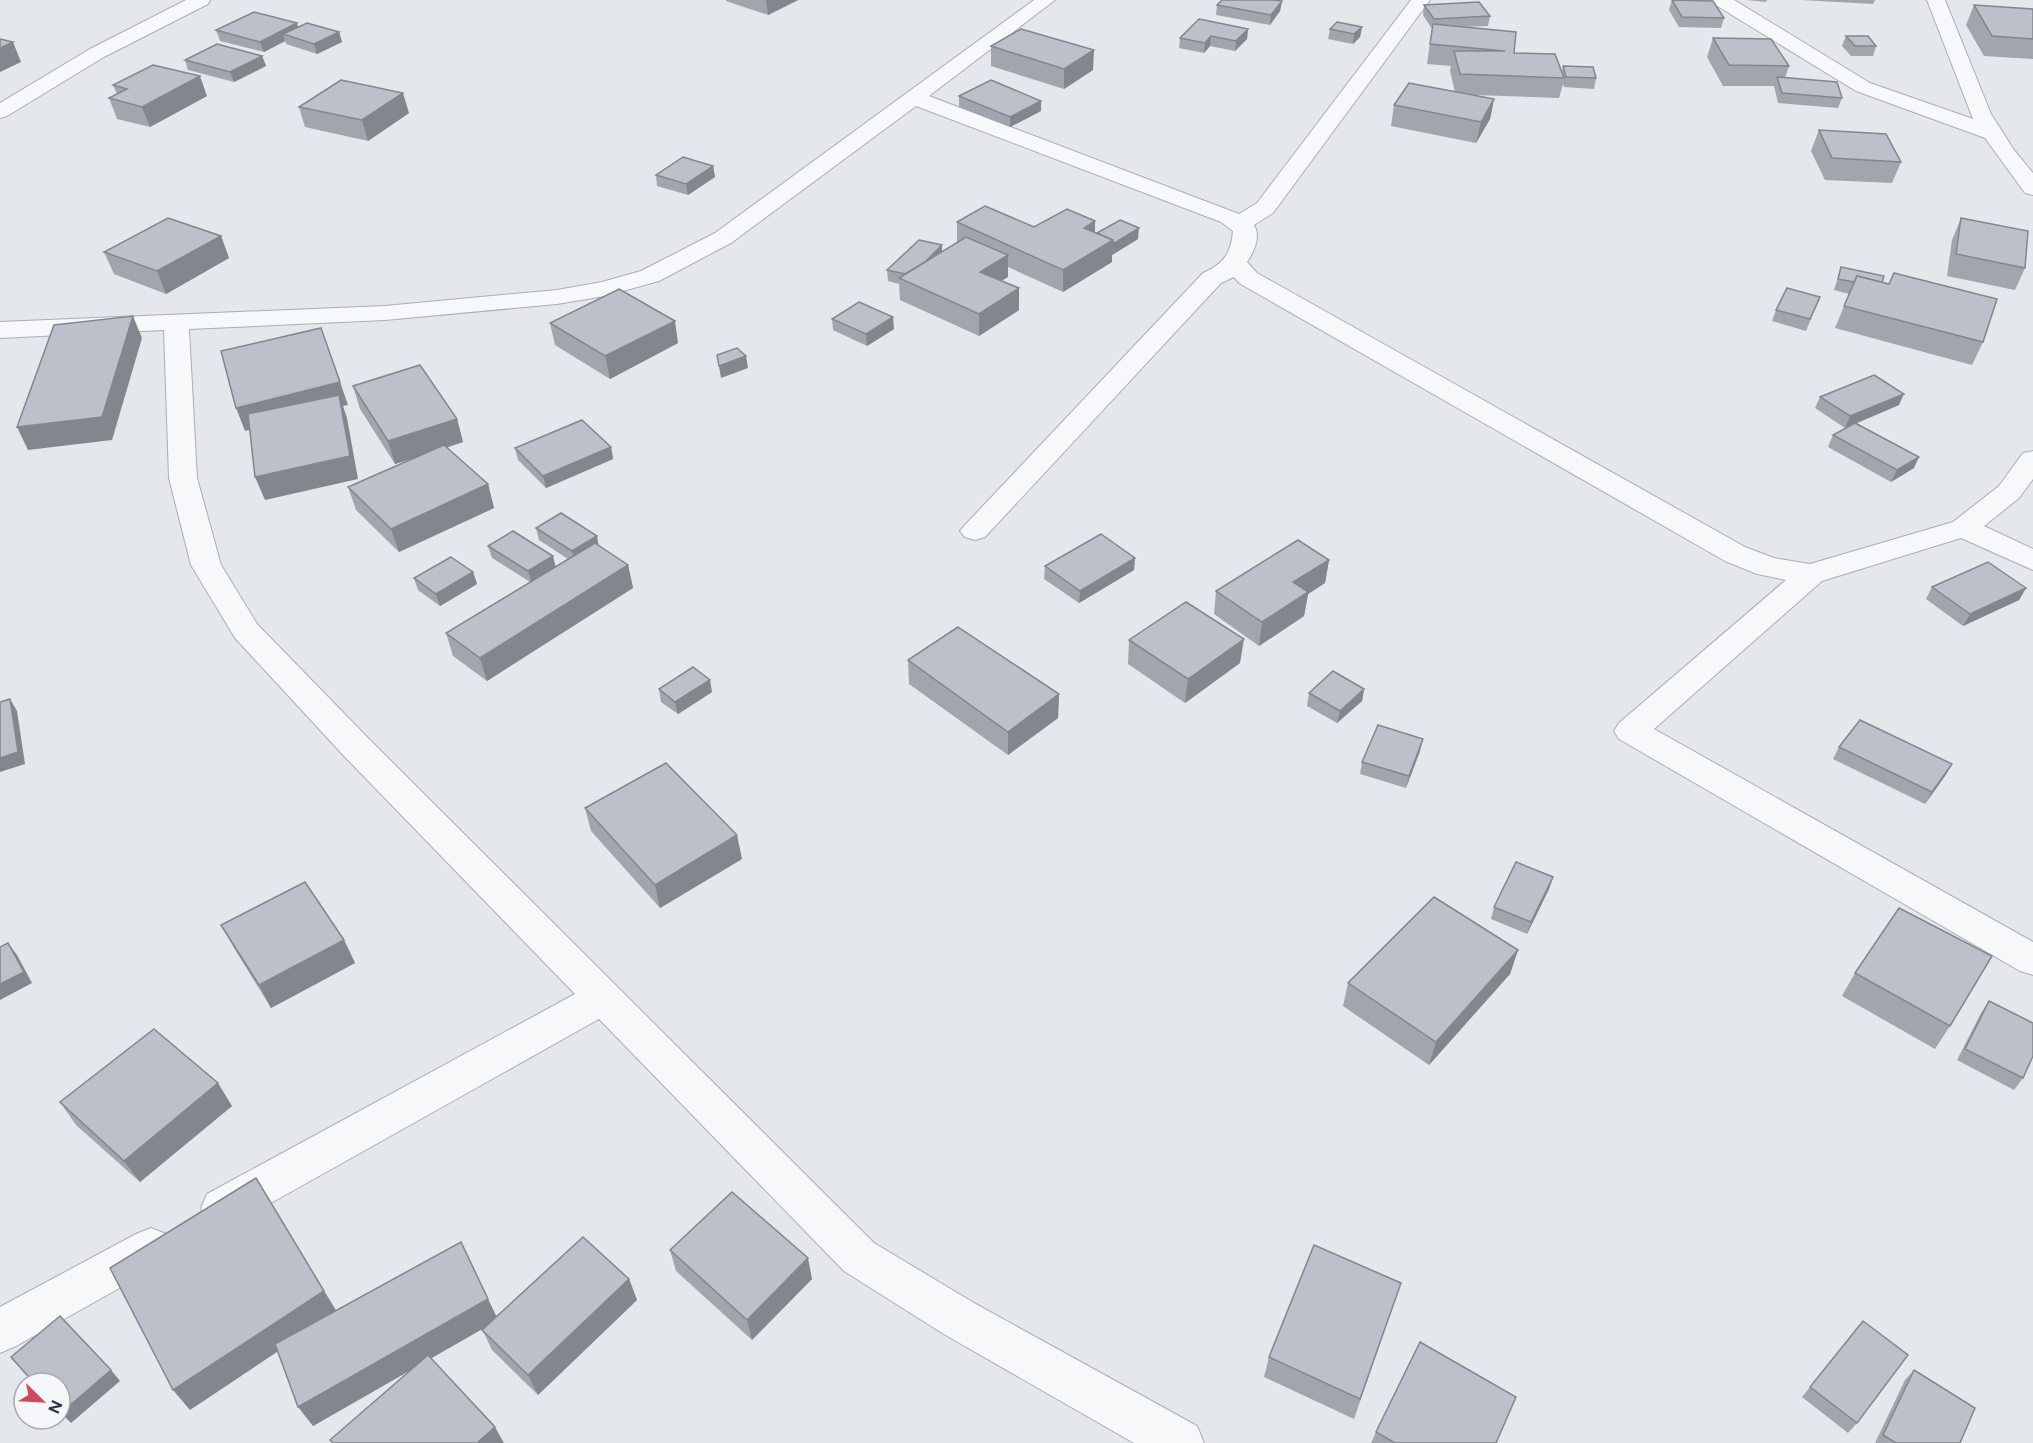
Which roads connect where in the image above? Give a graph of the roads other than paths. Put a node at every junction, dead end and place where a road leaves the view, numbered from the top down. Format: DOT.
graph roads {
  1 [pos="202,0"];
  2 [pos="1046,0"];
  3 [pos="1421,0"];
  4 [pos="1721,0"];
  5 [pos="1936,0"];
  6 [pos="914,98"];
  7 [pos="0,112"];
  8 [pos="1991,133"];
  9 [pos="2005,153"];
  10 [pos="2033,162"];
  11 [pos="2033,188"];
  12 [pos="1238,224"];
  13 [pos="1234,262"];
  14 [pos="176,322"];
  15 [pos="0,330"];
  16 [pos="2033,459"];
  17 [pos="1963,528"];
  18 [pos="975,531"];
  19 [pos="2033,560"];
  20 [pos="1811,574"];
  21 [pos="2033,960"];
  22 [pos="604,997"];
  23 [pos="0,1331"];
  24 [pos="1180,1443"];
  1 -- 7 [label="street"];
  2 -- 6 [label="street"];
  3 -- 12 [label="street"];
  4 -- 8 [label="street"];
  5 -- 8 [label="street"];
  6 -- 12 [label="street"];
  6 -- 14 [label="street"];
  8 -- 9 [label="street"];
  9 -- 10 [label="street"];
  9 -- 11 [label="street"];
  12 -- 13 [label="street"];
  13 -- 18 [label="street"];
  13 -- 20 [label="street"];
  14 -- 15 [label="street"];
  14 -- 22 [label="street"];
  16 -- 17 [label="street"];
  17 -- 19 [label="street"];
  17 -- 20 [label="street"];
  20 -- 21 [label="street"];
  22 -- 23 [label="street"];
  22 -- 24 [label="street"];
}
